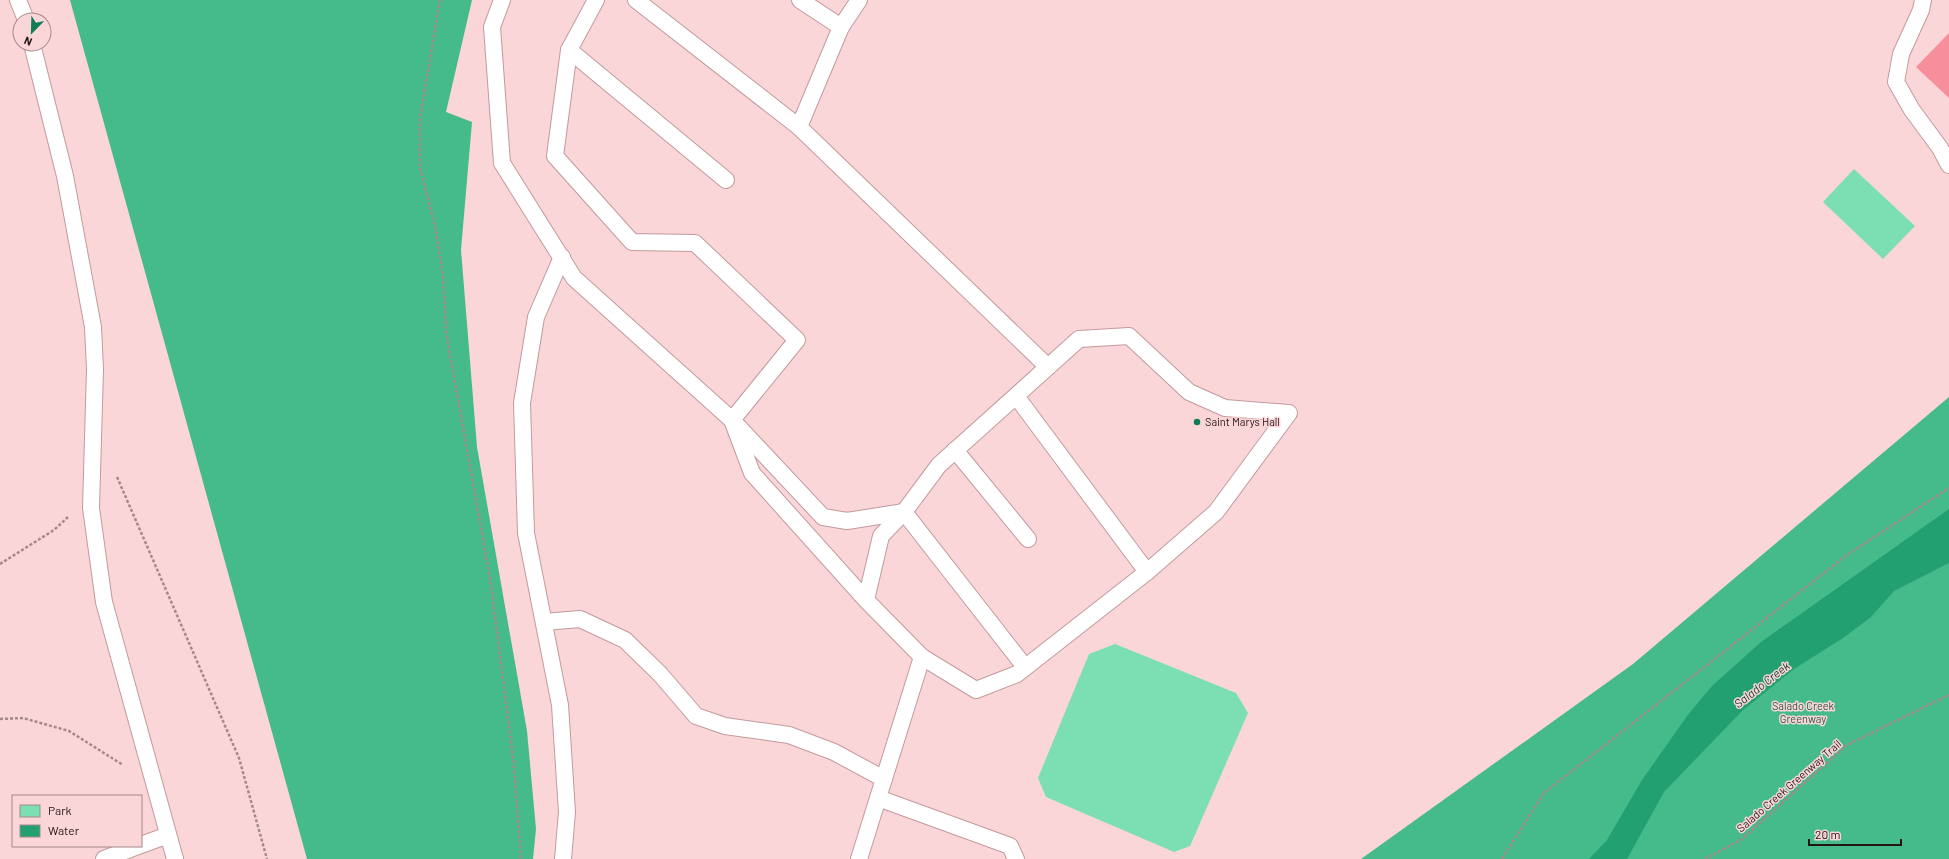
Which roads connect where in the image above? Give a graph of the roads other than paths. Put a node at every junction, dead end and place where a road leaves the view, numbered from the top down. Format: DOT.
graph roads {
  1 [pos="18,0"];
  2 [pos="502,0"];
  3 [pos="596,0"];
  4 [pos="636,0"];
  5 [pos="800,0"];
  6 [pos="860,0"];
  7 [pos="1923,0"];
  8 [pos="23,12"];
  9 [pos="841,27"];
  10 [pos="569,50"];
  11 [pos="34,52"];
  12 [pos="799,127"];
  13 [pos="1949,165"];
  14 [pos="726,180"];
  15 [pos="562,257"];
  16 [pos="1048,367"];
  17 [pos="1016,396"];
  18 [pos="732,420"];
  19 [pos="955,450"];
  20 [pos="904,512"];
  21 [pos="1028,539"];
  22 [pos="1147,572"];
  23 [pos="866,600"];
  24 [pos="544,622"];
  25 [pos="922,657"];
  26 [pos="1025,667"];
  27 [pos="884,779"];
  28 [pos="878,798"];
  29 [pos="168,835"];
  30 [pos="142,845"];
  31 [pos="135,847"];
  32 [pos="104,859"];
  33 [pos="175,859"];
  34 [pos="564,859"];
  35 [pos="859,859"];
  36 [pos="1016,859"];
  1 -- 8 [label="lane"];
  2 -- 15 [label="lane"];
  3 -- 10 [label="lane"];
  4 -- 12 [label="lane"];
  5 -- 9 [label="lane"];
  6 -- 9 [label="lane"];
  7 -- 13 [label="lane"];
  9 -- 12 [label="lane"];
  10 -- 14 [label="lane"];
  10 -- 18 [label="lane"];
  11 -- 29 [label="lane"];
  12 -- 16 [label="lane"];
  15 -- 18 [label="lane"];
  15 -- 24 [label="lane"];
  16 -- 17 [label="lane"];
  16 -- 22 [label="lane"];
  17 -- 19 [label="lane"];
  17 -- 22 [label="lane"];
  18 -- 20 [label="lane"];
  18 -- 23 [label="lane"];
  19 -- 20 [label="lane"];
  19 -- 21 [label="lane"];
  20 -- 23 [label="lane"];
  20 -- 26 [label="lane"];
  22 -- 26 [label="lane"];
  23 -- 25 [label="lane"];
  24 -- 27 [label="lane"];
  24 -- 34 [label="lane"];
  25 -- 26 [label="lane"];
  25 -- 27 [label="lane"];
  27 -- 28 [label="lane"];
  28 -- 35 [label="lane"];
  28 -- 36 [label="lane"];
  29 -- 30 [label="lane"];
  29 -- 33 [label="lane"];
  31 -- 32 [label="lane"];
}
